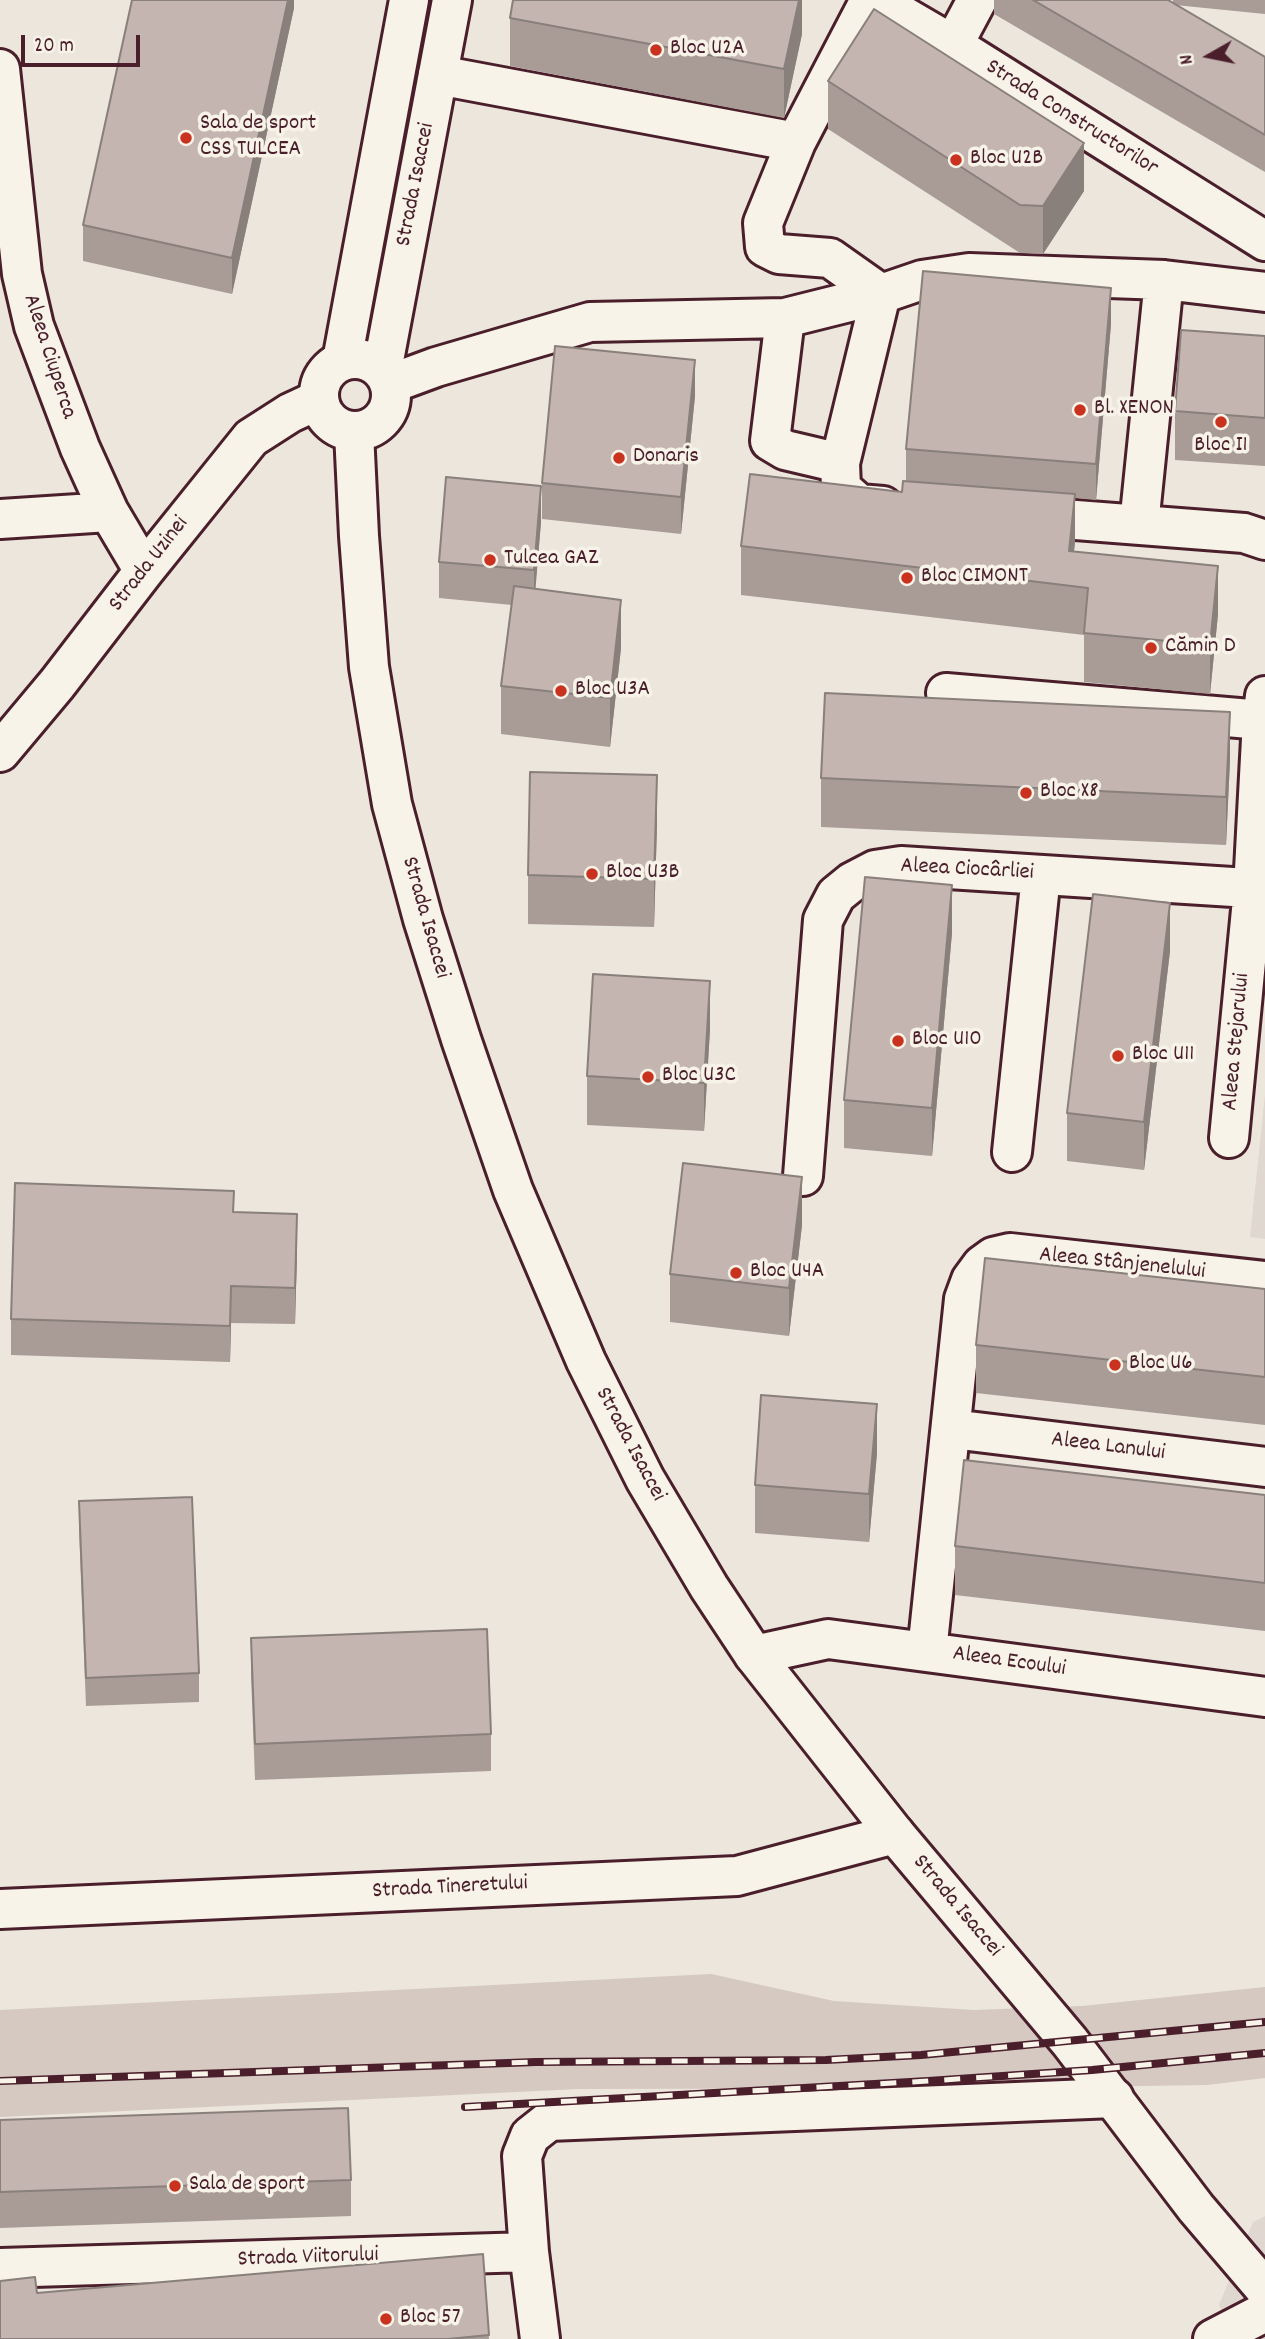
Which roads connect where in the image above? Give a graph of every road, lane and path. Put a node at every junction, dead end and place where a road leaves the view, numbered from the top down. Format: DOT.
graph roads {
  1 [pos="409,0"];
  2 [pos="452,0"];
  3 [pos="870,0"];
  4 [pos="876,0"];
  5 [pos="977,0"];
  6 [pos="953,45"];
  7 [pos="0,69"];
  8 [pos="438,75"];
  9 [pos="796,142"];
  10 [pos="1265,241"];
  11 [pos="1164,280"];
  12 [pos="1265,292"];
  13 [pos="881,294"];
  14 [pos="785,317"];
  15 [pos="342,361"];
  16 [pos="386,377"];
  17 [pos="318,400"];
  18 [pos="354,432"];
  19 [pos="840,463"];
  20 [pos="912,508"];
  21 [pos="109,512"];
  22 [pos="992,514"];
  23 [pos="0,519"];
  24 [pos="1139,525"];
  25 [pos="1265,540"];
  26 [pos="144,571"];
  27 [pos="946,693"];
  28 [pos="1263,708"];
  29 [pos="0,752"];
  30 [pos="1041,875"];
  31 [pos="1259,889"];
  32 [pos="1229,1138"];
  33 [pos="1012,1152"];
  34 [pos="803,1176"];
  35 [pos="1265,1281"];
  36 [pos="952,1429"];
  37 [pos="1265,1467"];
  38 [pos="927,1652"];
  39 [pos="754,1655"];
  40 [pos="1265,1697"];
  41 [pos="895,1834"];
  42 [pos="0,1909"];
  43 [pos="1114,2098"];
  44 [pos="529,2252"];
  45 [pos="0,2268"];
  46 [pos="1265,2289"];
  47 [pos="1265,2312"];
  48 [pos="540,2339"];
  49 [pos="1213,2339"];
  1 -- 15 [label="street, Strada Isaccei"];
  2 -- 8 [label="street, Strada Isaccei"];
  3 -- 9 [label="street"];
  4 -- 6 [label="street, Strada Constructorilor"];
  5 -- 6 [label="street"];
  6 -- 10 [label="street, Strada Constructorilor"];
  7 -- 21 [label="street, Aleea Ciuperca"];
  8 -- 9 [label="street"];
  8 -- 16 [label="street, Strada Isaccei"];
  9 -- 13 [label="street"];
  11 -- 12 [label="street"];
  11 -- 13 [label="street"];
  11 -- 24 [label="street"];
  13 -- 14 [label="street"];
  13 -- 19 [label="street"];
  14 -- 16 [label="street"];
  14 -- 19 [label="street"];
  15 -- 16 [label="street"];
  15 -- 17 [label="street"];
  16 -- 18 [label="street"];
  17 -- 18 [label="street"];
  17 -- 26 [label="street, Strada Uzinei"];
  18 -- 39 [label="street, Strada Isaccei"];
  19 -- 20 [label="street"];
  21 -- 23 [label="street"];
  21 -- 26 [label="street, Aleea Ciuperca"];
  22 -- 24 [label="street"];
  24 -- 25 [label="street"];
  26 -- 29 [label="street, Strada Uzinei"];
  27 -- 28 [label="street"];
  28 -- 31 [label="street, Aleea Stejarului"];
  30 -- 31 [label="street, Aleea Ciocârliei"];
  30 -- 33 [label="street"];
  30 -- 34 [label="street, Aleea Ciocârliei"];
  31 -- 32 [label="street, Aleea Stejarului"];
  35 -- 36 [label="street, Aleea Stânjenelului"];
  36 -- 37 [label="street, Aleea Lanului"];
  36 -- 38 [label="street"];
  38 -- 39 [label="street, Aleea Ecoului"];
  38 -- 40 [label="street, Aleea Ecoului"];
  39 -- 41 [label="street, Strada Isaccei"];
  41 -- 42 [label="street, Strada Tineretului"];
  41 -- 43 [label="street, Strada Isaccei"];
  43 -- 44 [label="street"];
  43 -- 46 [label="street, Strada Isaccei"];
  44 -- 45 [label="street, Strada Viitorului"];
  44 -- 48 [label="street"];
  47 -- 49 [label="street"];
}
